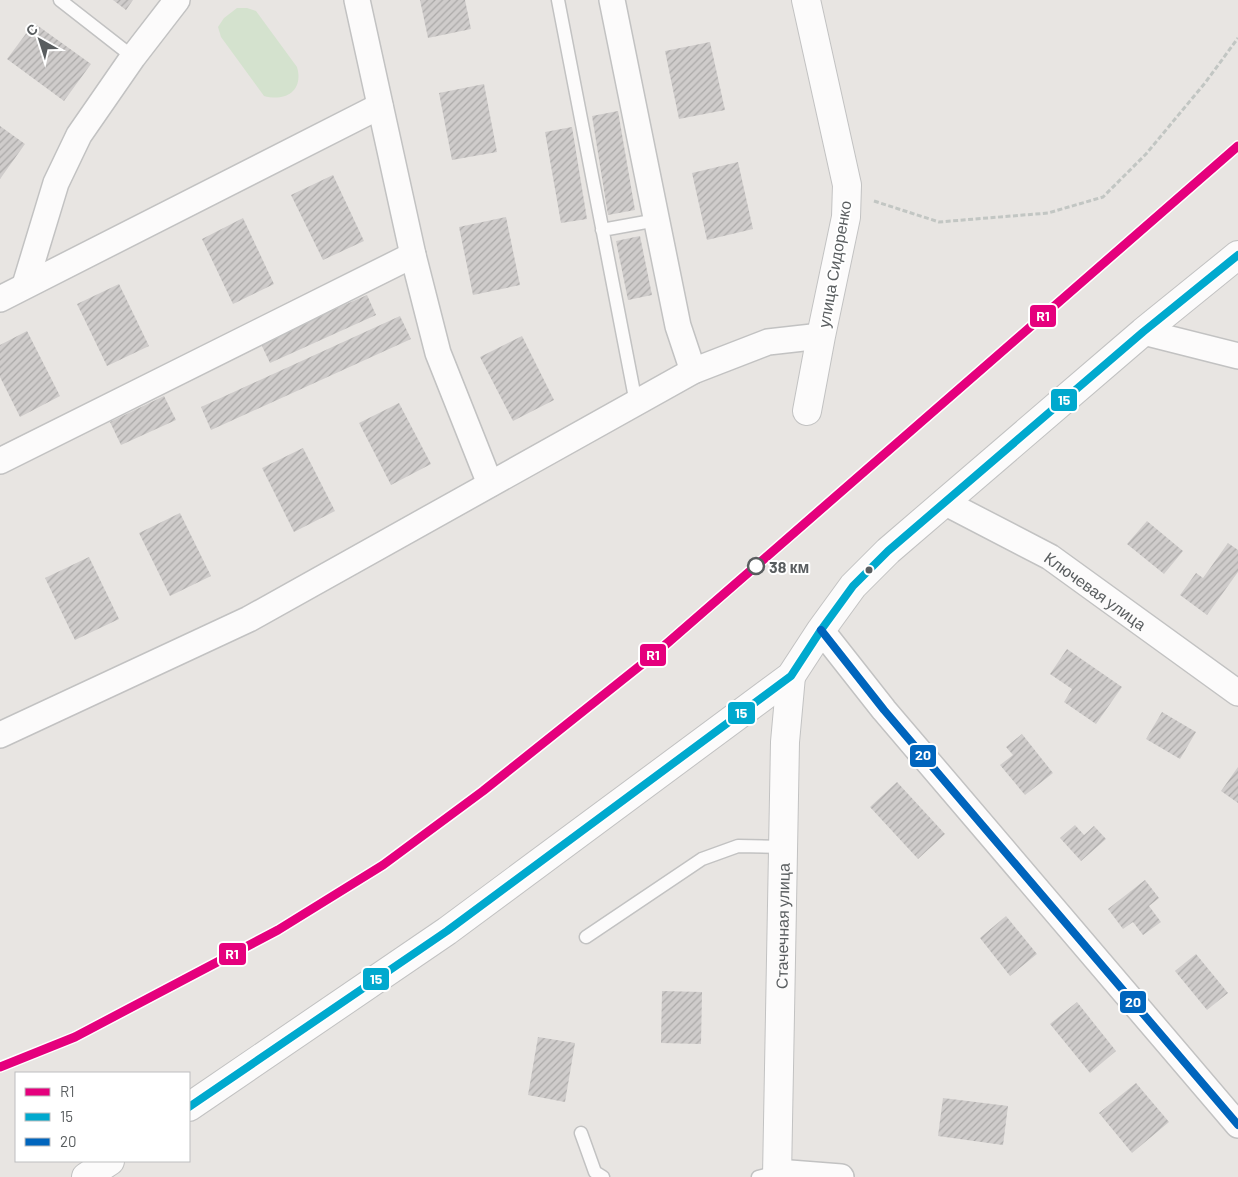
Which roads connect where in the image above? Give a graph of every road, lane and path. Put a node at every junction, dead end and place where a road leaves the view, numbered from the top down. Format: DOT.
graph roads {
  1 [pos="60,0"];
  2 [pos="177,0"];
  3 [pos="357,0"];
  4 [pos="558,0"];
  5 [pos="612,0"];
  6 [pos="806,0"];
  7 [pos="1238,38"];
  8 [pos="133,57"];
  9 [pos="380,106"];
  10 [pos="847,185"];
  11 [pos="657,220"];
  12 [pos="602,230"];
  13 [pos="412,255"];
  14 [pos="1238,255"];
  15 [pos="25,285"];
  16 [pos="0,299"];
  17 [pos="1142,332"];
  18 [pos="821,336"];
  19 [pos="1238,356"];
  20 [pos="693,371"];
  21 [pos="636,402"];
  22 [pos="807,411"];
  23 [pos="0,461"];
  24 [pos="490,484"];
  25 [pos="944,502"];
  26 [pos="821,630"];
  27 [pos="791,676"];
  28 [pos="1238,693"];
  29 [pos="0,735"];
  30 [pos="783,847"];
  31 [pos="586,937"];
  32 [pos="190,1106"];
  33 [pos="1238,1125"];
  34 [pos="581,1133"];
  35 [pos="108,1162"];
  36 [pos="771,1175"];
  37 [pos="86,1177"];
  38 [pos="603,1177"];
  39 [pos="841,1177"];
  1 -- 8 [label="lane"];
  2 -- 8 [label="street"];
  3 -- 9 [label="street"];
  4 -- 12 [label="lane"];
  5 -- 11 [label="street"];
  6 -- 10 [label="street, улица Сидоренко"];
  7 -- 10 [label="path"];
  8 -- 15 [label="street"];
  9 -- 13 [label="street"];
  9 -- 15 [label="street"];
  10 -- 18 [label="street, улица Сидоренко"];
  11 -- 12 [label="lane"];
  11 -- 20 [label="street"];
  12 -- 21 [label="lane"];
  13 -- 23 [label="street"];
  13 -- 24 [label="street"];
  14 -- 17 [label="street"];
  15 -- 16 [label="street"];
  17 -- 19 [label="street"];
  17 -- 25 [label="street"];
  18 -- 20 [label="street"];
  18 -- 22 [label="street, улица Сидоренко"];
  20 -- 21 [label="street"];
  21 -- 24 [label="street"];
  24 -- 29 [label="street"];
  25 -- 26 [label="street"];
  25 -- 28 [label="street, Ключевая улица"];
  26 -- 27 [label="street"];
  26 -- 33 [label="street"];
  27 -- 30 [label="street, Стачечная улица"];
  27 -- 32 [label="street"];
  30 -- 31 [label="lane"];
  30 -- 36 [label="street, Стачечная улица"];
  34 -- 38 [label="lane"];
  35 -- 37 [label="street"];
  36 -- 39 [label="street"];
}
